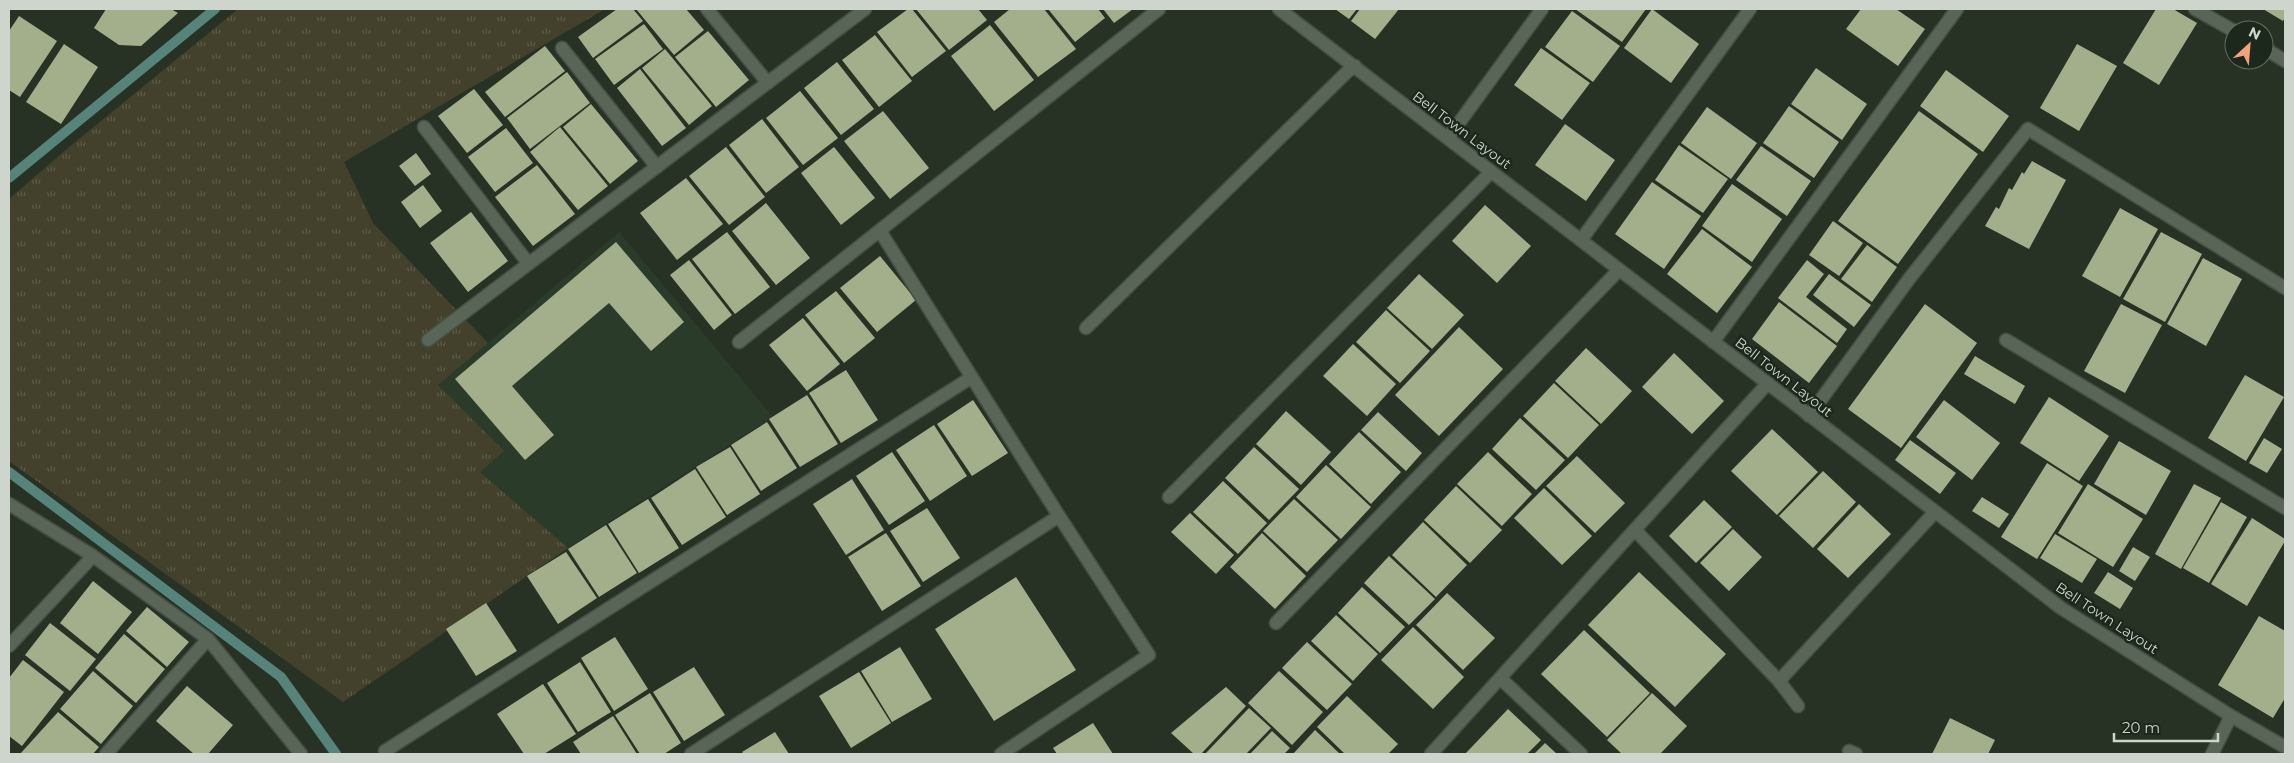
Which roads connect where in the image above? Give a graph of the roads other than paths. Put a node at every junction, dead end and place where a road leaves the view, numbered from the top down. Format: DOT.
graph roads {
  1 [pos="707,9"];
  2 [pos="865,9"];
  3 [pos="1159,9"];
  4 [pos="1280,9"];
  5 [pos="1542,9"];
  6 [pos="1750,9"];
  7 [pos="1957,9"];
  8 [pos="2195,9"];
  9 [pos="2224,25"];
  10 [pos="562,48"];
  11 [pos="2274,54"];
  12 [pos="2285,61"];
  13 [pos="1355,66"];
  14 [pos="768,83"];
  15 [pos="424,127"];
  16 [pos="1448,138"];
  17 [pos="657,168"];
  18 [pos="1492,172"];
  19 [pos="880,231"];
  20 [pos="1581,240"];
  21 [pos="528,263"];
  22 [pos="1619,270"];
  23 [pos="2285,288"];
  24 [pos="1086,328"];
  25 [pos="428,340"];
  26 [pos="2006,340"];
  27 [pos="739,342"];
  28 [pos="1713,342"];
  29 [pos="972,377"];
  30 [pos="1768,383"];
  31 [pos="1810,416"];
  32 [pos="1168,497"];
  33 [pos="9,504"];
  34 [pos="2285,508"];
  35 [pos="1935,512"];
  36 [pos="1059,516"];
  37 [pos="1635,530"];
  38 [pos="93,556"];
  39 [pos="1276,623"];
  40 [pos="208,639"];
  41 [pos="9,646"];
  42 [pos="1500,678"];
  43 [pos="1779,681"];
  44 [pos="1798,706"];
  45 [pos="2231,716"];
  46 [pos="2285,748"];
  47 [pos="106,754"];
  48 [pos="302,754"];
  49 [pos="386,754"];
  50 [pos="691,754"];
  51 [pos="1002,754"];
  52 [pos="1431,754"];
  53 [pos="1581,754"];
  54 [pos="2212,754"];
  1 -- 14 [label="street"];
  2 -- 14 [label="street"];
  3 -- 19 [label="street"];
  4 -- 13 [label="street, Bell Town Layout"];
  5 -- 16 [label="street"];
  6 -- 20 [label="street"];
  7 -- 28 [label="street"];
  8 -- 9 [label="street"];
  10 -- 17 [label="street"];
  11 -- 12 [label="street"];
  13 -- 16 [label="street, Bell Town Layout"];
  13 -- 24 [label="street"];
  14 -- 17 [label="street"];
  15 -- 21 [label="street"];
  16 -- 18 [label="street, Bell Town Layout"];
  17 -- 21 [label="street"];
  18 -- 20 [label="street, Bell Town Layout"];
  18 -- 32 [label="street"];
  19 -- 27 [label="street"];
  19 -- 29 [label="street"];
  20 -- 22 [label="street, Bell Town Layout"];
  21 -- 25 [label="street"];
  22 -- 28 [label="street, Bell Town Layout"];
  22 -- 39 [label="street"];
  23 -- 31 [label="street"];
  26 -- 34 [label="street"];
  28 -- 30 [label="street, Bell Town Layout"];
  29 -- 36 [label="street"];
  29 -- 49 [label="street"];
  30 -- 31 [label="street, Bell Town Layout"];
  30 -- 37 [label="street"];
  31 -- 35 [label="street, Bell Town Layout"];
  33 -- 38 [label="street"];
  35 -- 43 [label="street"];
  35 -- 45 [label="street, Bell Town Layout"];
  36 -- 50 [label="street"];
  36 -- 51 [label="street"];
  37 -- 42 [label="street"];
  37 -- 43 [label="street"];
  38 -- 40 [label="street"];
  38 -- 41 [label="street"];
  40 -- 47 [label="street"];
  40 -- 48 [label="street"];
  42 -- 52 [label="street"];
  42 -- 53 [label="street"];
  43 -- 44 [label="street"];
  45 -- 46 [label="street, Bell Town Layout"];
  45 -- 54 [label="street"];
}
